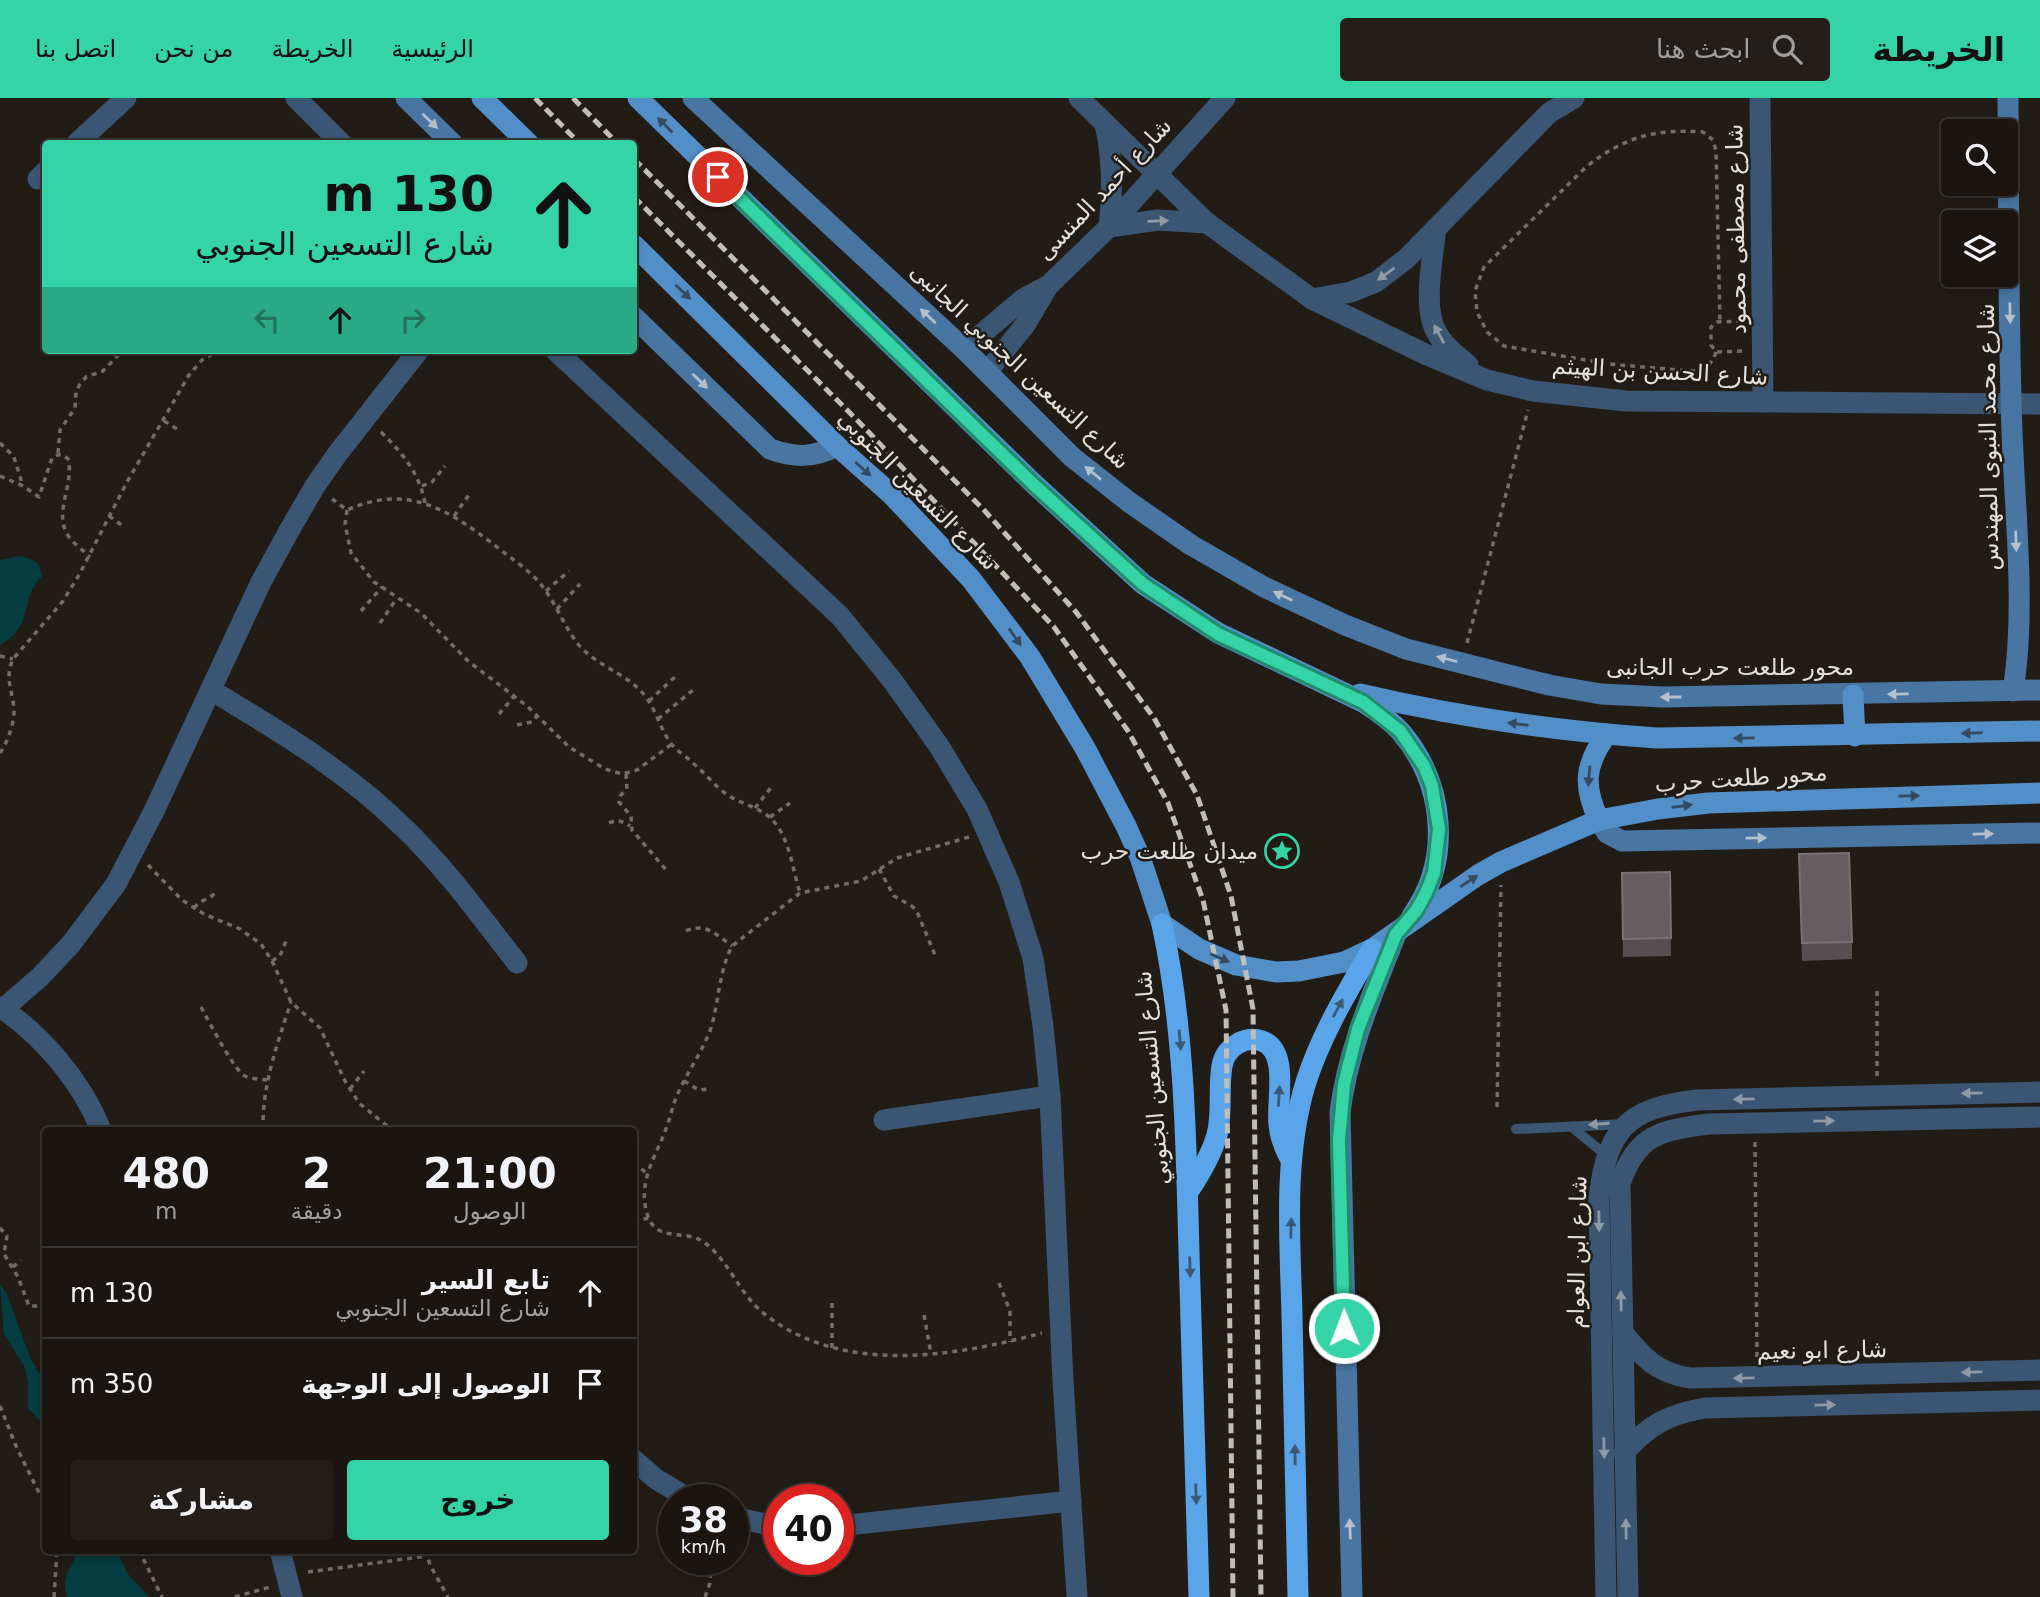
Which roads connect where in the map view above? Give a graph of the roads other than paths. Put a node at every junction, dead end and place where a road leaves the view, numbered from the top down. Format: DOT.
graph roads {
  1 [pos="126,98"];
  2 [pos="296,98"];
  3 [pos="406,98"];
  4 [pos="482,98"];
  5 [pos="638,98"];
  6 [pos="693,98"];
  7 [pos="1079,98"];
  8 [pos="1225,98"];
  9 [pos="1574,98"];
  10 [pos="1760,98"];
  11 [pos="2008,98"];
  12 [pos="1105,124"];
  13 [pos="80,140"];
  14 [pos="338,140"];
  15 [pos="449,140"];
  16 [pos="525,140"];
  17 [pos="1157,172"];
  18 [pos="1207,223"];
  19 [pos="1109,227"];
  20 [pos="1436,228"];
  21 [pos="637,248"];
  22 [pos="1049,285"];
  23 [pos="1312,299"];
  24 [pos="637,320"];
  25 [pos="964,349"];
  26 [pos="416,354"];
  27 [pos="559,354"];
  28 [pos="987,372"];
  29 [pos="1488,380"];
  30 [pos="1763,402"];
  31 [pos="2040,404"];
  32 [pos="2011,405"];
  33 [pos="837,446"];
  34 [pos="1345,625"];
  35 [pos="1339,689"];
  36 [pos="211,690"];
  37 [pos="2040,690"];
  38 [pos="2013,691"];
  39 [pos="1853,695"];
  40 [pos="2040,731"];
  41 [pos="1606,734"];
  42 [pos="1855,736"];
  43 [pos="2040,793"];
  44 [pos="1599,820"];
  45 [pos="2040,832"];
  46 [pos="1162,924"];
  47 [pos="1401,929"];
  48 [pos="1372,949"];
  49 [pos="517,963"];
  50 [pos="2,1008"];
  51 [pos="2040,1092"];
  52 [pos="1050,1096"];
  53 [pos="1870,1096"];
  54 [pos="2040,1117"];
  55 [pos="884,1120"];
  56 [pos="1864,1120"];
  57 [pos="1626,1124"];
  58 [pos="99,1127"];
  59 [pos="1573,1128"];
  60 [pos="1516,1129"];
  61 [pos="1607,1156"];
  62 [pos="1292,1162"];
  63 [pos="1188,1192"];
  64 [pos="1622,1332"];
  65 [pos="2040,1370"];
  66 [pos="2040,1400"];
  67 [pos="1624,1453"];
  68 [pos="637,1463"];
  69 [pos="664,1484"];
  70 [pos="1071,1501"];
  71 [pos="854,1524"];
  72 [pos="281,1554"];
  73 [pos="290,1584"];
  74 [pos="1077,1597"];
  75 [pos="1199,1597"];
  76 [pos="1298,1597"];
  77 [pos="1352,1597"];
  78 [pos="1606,1597"];
  79 [pos="1628,1597"];
  1 -- 13 [label="street"];
  2 -- 14 [label="street"];
  3 -- 15 [label="street, one-way"];
  4 -- 16 [label="main road"];
  35 -- 5 [label="main road, one-way"];
  25 -- 6 [label="street, شارع التسعين الجنوبي الجانبى, one-way"];
  7 -- 12 [label="street, شارع الحسن بن الهيثم"];
  8 -- 17 [label="street, شارع أحمد المنسى"];
  9 -- 20 [label="street"];
  10 -- 30 [label="street, شارع مصطفى محمود"];
  11 -- 32 [label="street, شارع محمد النبوى المهندس, one-way"];
  12 -- 17 [label="street, شارع الحسن بن الهيثم"];
  12 -- 19 [label="street"];
  17 -- 18 [label="street, شارع الحسن بن الهيثم"];
  17 -- 19 [label="street, شارع أحمد المنسى"];
  19 -- 18 [label="street, one-way"];
  18 -- 23 [label="street, شارع الحسن بن الهيثم"];
  19 -- 22 [label="street, شارع أحمد المنسى"];
  20 -- 23 [label="street, one-way"];
  29 -- 20 [label="street, one-way"];
  21 -- 33 [label="main road, شارع التسعين الجنوبي, one-way"];
  22 -- 25 [label="street, شارع أحمد المنسى"];
  22 -- 28 [label="street, شارع أحمد المنسى"];
  23 -- 29 [label="street, شارع الحسن بن الهيثم"];
  24 -- 33 [label="street, one-way"];
  25 -- 28 [label="street, شارع التسعين الجنوبي الجانبى"];
  26 -- 36 [label="street"];
  27 -- 52 [label="street"];
  34 -- 28 [label="street, شارع التسعين الجنوبي الجانبى, one-way"];
  29 -- 30 [label="street, شارع الحسن بن الهيثم"];
  30 -- 32 [label="street, شارع الحسن بن الهيثم"];
  31 -- 32 [label="street, شارع الحسن بن الهيثم"];
  32 -- 38 [label="street, شارع محمد النبوى المهندس, one-way"];
  33 -- 46 [label="main road, شارع التسعين الجنوبي, one-way"];
  39 -- 34 [label="street, محور طلعت حرب الجانبى, one-way"];
  41 -- 35 [label="main road, محور طلعت حرب, one-way"];
  35 -- 47 [label="main road"];
  36 -- 49 [label="street"];
  36 -- 50 [label="street"];
  37 -- 38 [label="street, محور طلعت حرب الجانبى"];
  38 -- 39 [label="street, محور طلعت حرب الجانبى, one-way"];
  39 -- 42 [label="main road"];
  40 -- 42 [label="main road, محور طلعت حرب, one-way"];
  42 -- 41 [label="main road, محور طلعت حرب, one-way"];
  41 -- 44 [label="main road, one-way"];
  44 -- 43 [label="main road, محور طلعت حرب, one-way"];
  44 -- 45 [label="street, one-way"];
  47 -- 44 [label="main road, محور طلعت حرب, one-way"];
  46 -- 48 [label="main road, محور طلعت حرب, one-way"];
  46 -- 63 [label="highway, شارع التسعين الجنوبي, one-way"];
  47 -- 48 [label="main road, محور طلعت حرب"];
  77 -- 47 [label="street, one-way"];
  62 -- 48 [label="highway, one-way"];
  50 -- 58 [label="street"];
  51 -- 53 [label="street, شارع ابن العوام, one-way"];
  52 -- 55 [label="street"];
  52 -- 70 [label="street"];
  53 -- 56 [label="street"];
  53 -- 57 [label="street, شارع ابن العوام, one-way"];
  54 -- 56 [label="street, شارع ابن العوام"];
  64 -- 56 [label="street, شارع ابن العوام, one-way"];
  57 -- 59 [label="lane, one-way"];
  57 -- 61 [label="street, شارع ابن العوام"];
  59 -- 60 [label="lane"];
  59 -- 61 [label="lane"];
  61 -- 78 [label="street, شارع ابن العوام, one-way"];
  62 -- 63 [label="highway, one-way"];
  76 -- 62 [label="highway, one-way"];
  63 -- 75 [label="highway, شارع التسعين الجنوبي, one-way"];
  65 -- 64 [label="street, شارع ابو نعيم, one-way"];
  64 -- 67 [label="street, شارع ابن العوام"];
  67 -- 66 [label="street, one-way"];
  79 -- 67 [label="street, شارع ابن العوام, one-way"];
  68 -- 69 [label="street"];
  70 -- 71 [label="street"];
  70 -- 74 [label="street"];
  72 -- 73 [label="street"];
}
